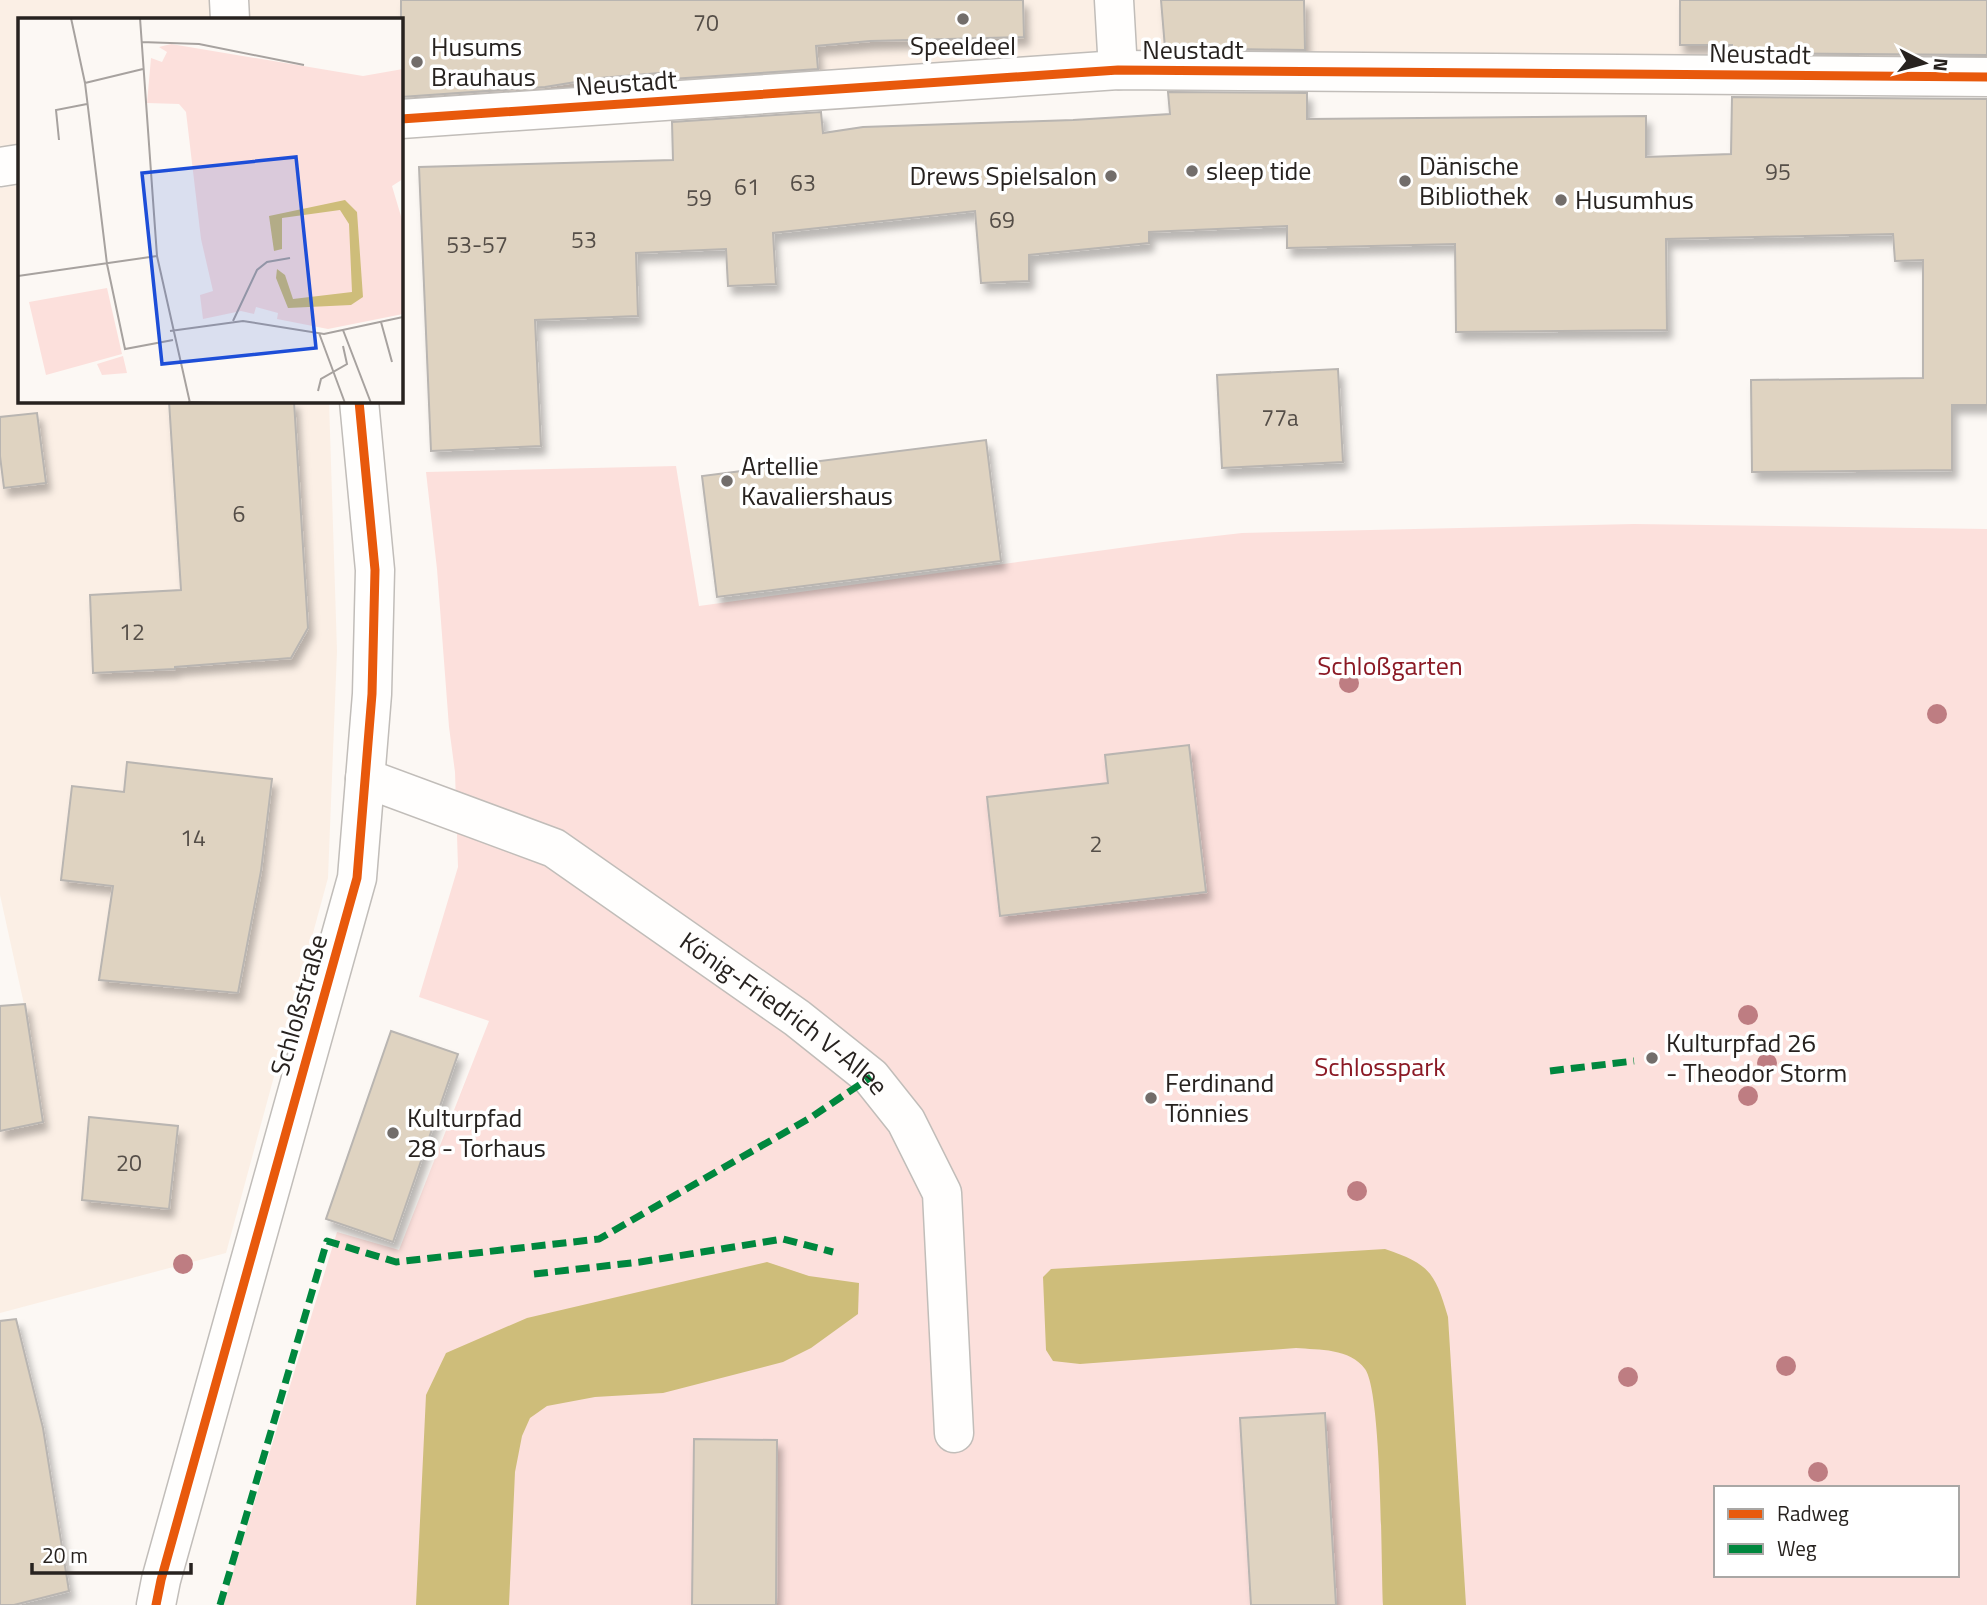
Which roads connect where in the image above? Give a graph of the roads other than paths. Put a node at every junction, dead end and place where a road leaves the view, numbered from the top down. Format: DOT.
graph roads {
  1 [pos="229,0"];
  2 [pos="1114,0"];
  3 [pos="230,18"];
  4 [pos="1118,70"];
  5 [pos="1987,77"];
  6 [pos="402,119"];
  7 [pos="18,164"];
  8 [pos="0,167"];
  9 [pos="359,402"];
  10 [pos="365,778"];
  11 [pos="954,1433"];
  12 [pos="156,1605"];
  1 -- 3 [label="street"];
  2 -- 4 [label="street"];
  4 -- 5 [label="street, Neustadt"];
  4 -- 6 [label="street, Neustadt"];
  7 -- 8 [label="street"];
  9 -- 10 [label="street, Schloßstraße"];
  10 -- 11 [label="street, König-Friedrich V-Allee"];
  10 -- 12 [label="street, Schloßstraße"];
}
